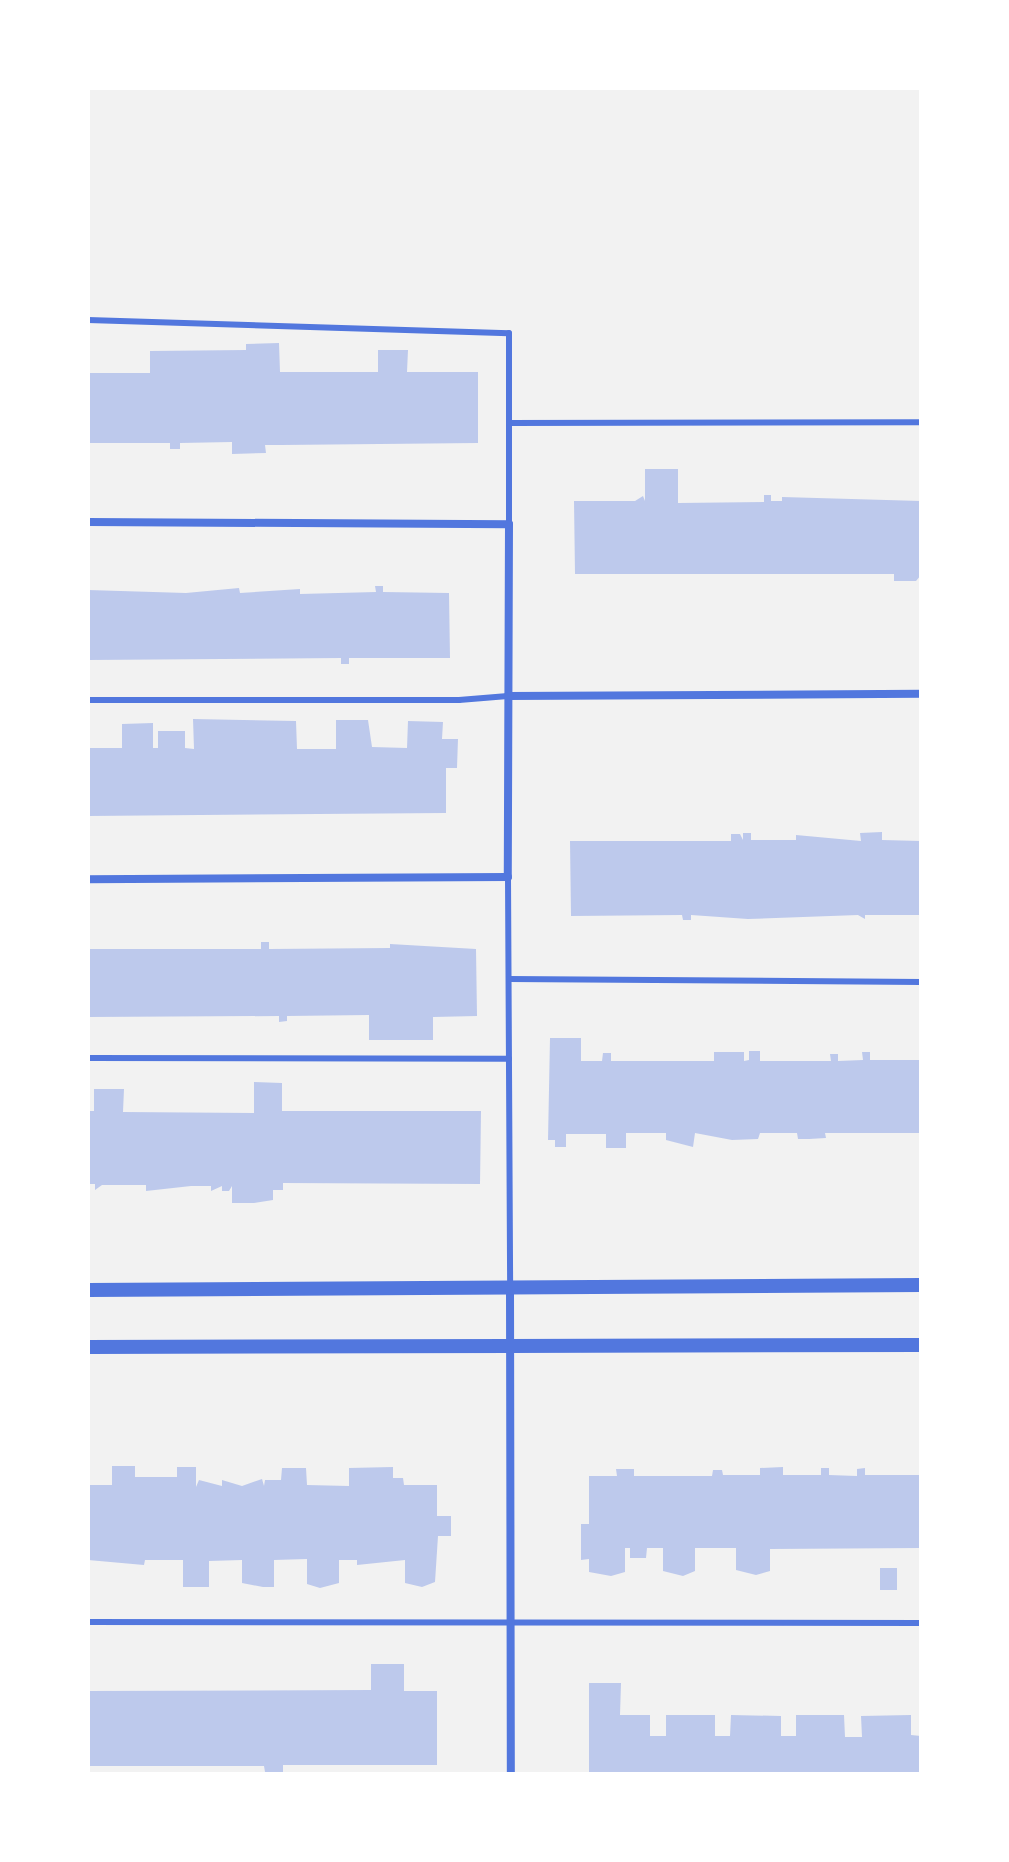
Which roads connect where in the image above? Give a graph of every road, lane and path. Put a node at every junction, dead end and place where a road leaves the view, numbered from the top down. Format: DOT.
graph roads {
  1 [pos="88,320"];
  2 [pos="921,422"];
  3 [pos="509,423"];
  4 [pos="88,522"];
  5 [pos="509,524"];
  6 [pos="921,694"];
  7 [pos="508,696"];
  8 [pos="88,700"];
  9 [pos="508,877"];
  10 [pos="88,879"];
  11 [pos="509,979"];
  12 [pos="921,982"];
  13 [pos="88,1058"];
  14 [pos="509,1059"];
  15 [pos="921,1285"];
  16 [pos="510,1289"];
  17 [pos="88,1290"];
  18 [pos="921,1345"];
  19 [pos="510,1346"];
  20 [pos="88,1347"];
  21 [pos="511,1621"];
  22 [pos="88,1622"];
  23 [pos="921,1623"];
  24 [pos="511,1774"];
  1 -- 3 [label="lane"];
  2 -- 3 [label="lane"];
  3 -- 5 [label="lane"];
  4 -- 5 [label="street"];
  5 -- 7 [label="street"];
  6 -- 7 [label="street"];
  7 -- 8 [label="lane"];
  7 -- 9 [label="street"];
  9 -- 10 [label="street"];
  9 -- 11 [label="lane"];
  11 -- 12 [label="lane"];
  11 -- 14 [label="lane"];
  13 -- 14 [label="lane"];
  14 -- 16 [label="lane"];
  15 -- 16 [label="street"];
  16 -- 17 [label="street"];
  16 -- 19 [label="street"];
  18 -- 19 [label="street"];
  19 -- 20 [label="street"];
  19 -- 21 [label="street"];
  21 -- 22 [label="lane"];
  21 -- 23 [label="lane"];
  21 -- 24 [label="street"];
}
